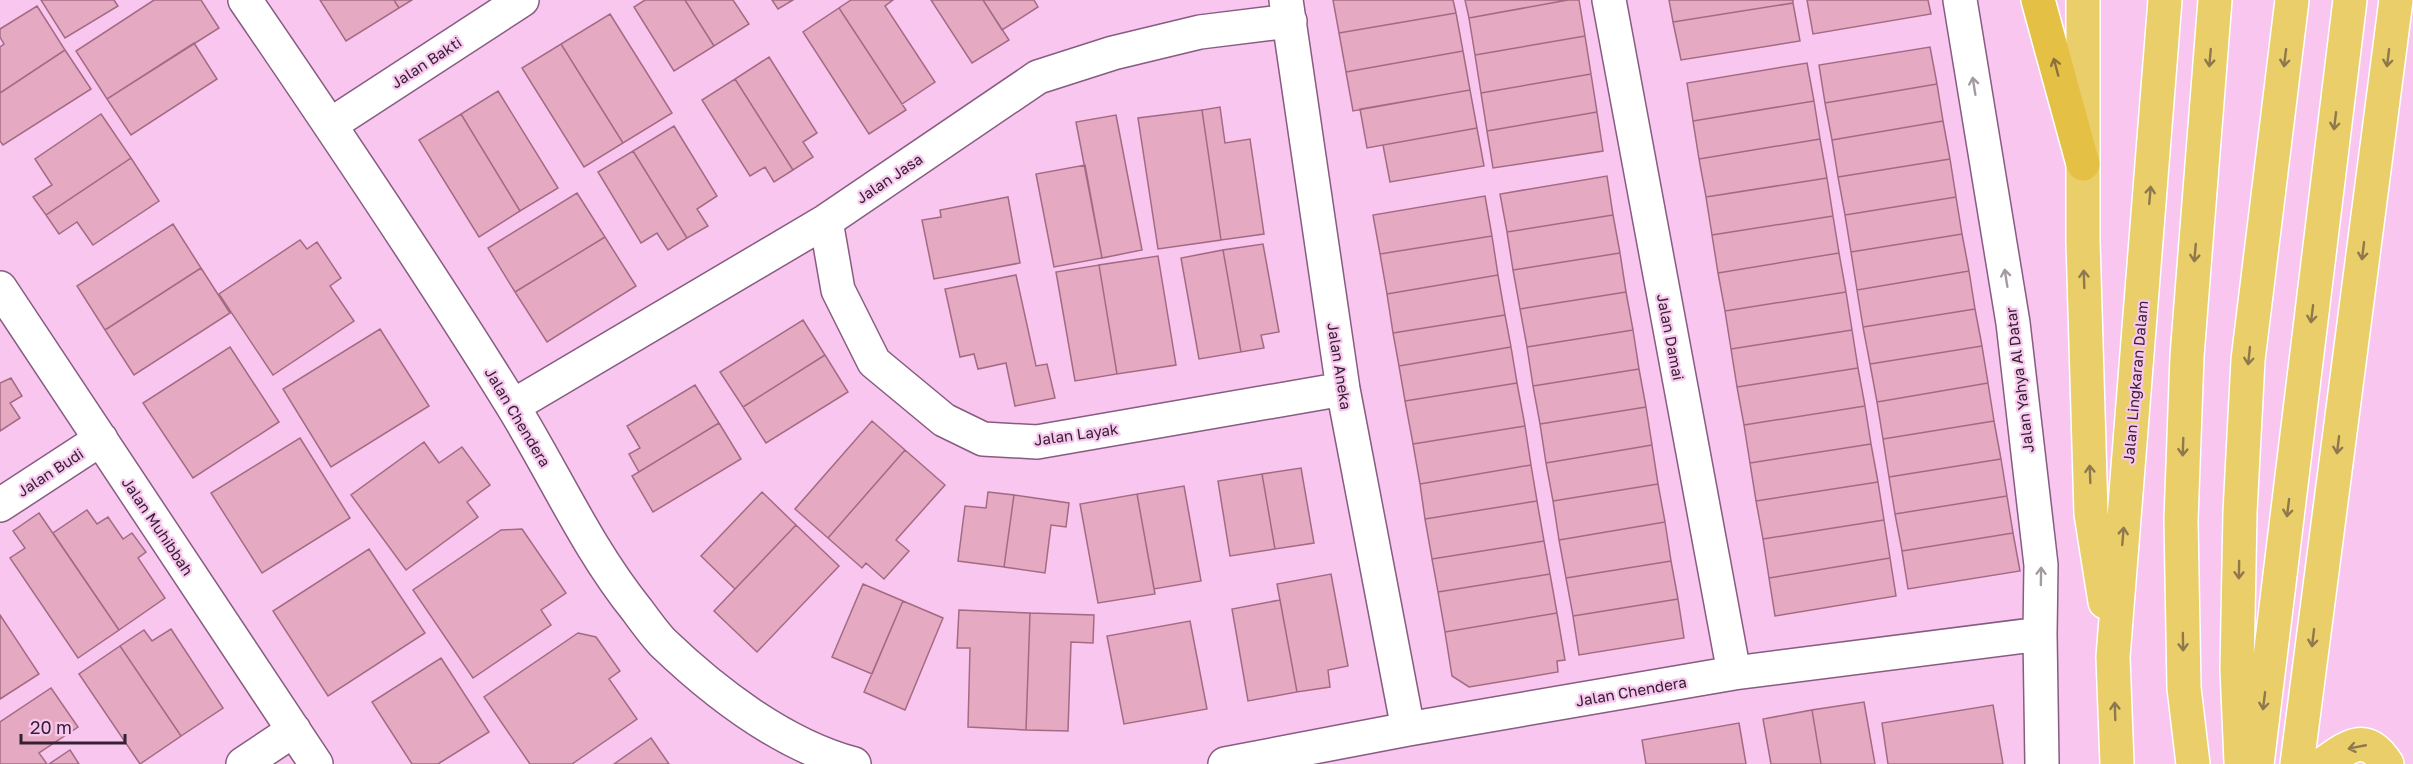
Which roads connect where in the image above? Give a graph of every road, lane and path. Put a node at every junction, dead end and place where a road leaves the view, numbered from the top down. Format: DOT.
graph roads {
  1 [pos="245,0"];
  2 [pos="522,0"];
  3 [pos="1609,0"];
  4 [pos="1960,0"];
  5 [pos="2038,0"];
  6 [pos="2084,0"];
  7 [pos="2165,0"];
  8 [pos="2215,0"];
  9 [pos="2292,0"];
  10 [pos="2350,0"];
  11 [pos="2396,0"];
  12 [pos="1288,11"];
  13 [pos="330,125"];
  14 [pos="2083,164"];
  15 [pos="826,221"];
  16 [pos="0,288"];
  17 [pos="1343,389"];
  18 [pos="513,406"];
  19 [pos="101,439"];
  20 [pos="0,505"];
  21 [pos="2040,634"];
  22 [pos="2113,657"];
  23 [pos="1734,673"];
  24 [pos="1408,729"];
  25 [pos="294,730"];
  26 [pos="839,762"];
  27 [pos="243,764"];
  28 [pos="316,764"];
  29 [pos="1225,764"];
  30 [pos="2042,764"];
  31 [pos="2117,764"];
  32 [pos="2193,764"];
  33 [pos="2241,764"];
  34 [pos="2257,764"];
  35 [pos="2297,764"];
  36 [pos="2323,764"];
  37 [pos="2387,764"];
  1 -- 13 [label="street, Jalan Chendera"];
  2 -- 13 [label="street, Jalan Bakti"];
  3 -- 23 [label="street, Jalan Damai"];
  21 -- 4 [label="street, Jalan Yahya Al Datar, one-way"];
  14 -- 5 [label="highway, one-way"];
  6 -- 14 [label="highway"];
  22 -- 7 [label="highway, Jalan Lingkaran Dalam, one-way"];
  8 -- 32 [label="highway, one-way"];
  9 -- 33 [label="highway, one-way"];
  10 -- 34 [label="highway, one-way"];
  11 -- 35 [label="highway, one-way"];
  12 -- 15 [label="street, Jalan Jasa"];
  12 -- 17 [label="street, Jalan Aneka"];
  13 -- 18 [label="street, Jalan Chendera"];
  22 -- 14 [label="highway, one-way"];
  15 -- 17 [label="street, Jalan Layak"];
  15 -- 18 [label="street, Jalan Jasa"];
  16 -- 19 [label="street, Jalan Muhibbah"];
  17 -- 24 [label="street, Jalan Aneka"];
  18 -- 26 [label="street, Jalan Chendera"];
  19 -- 20 [label="street, Jalan Budi"];
  19 -- 25 [label="street, Jalan Muhibbah"];
  21 -- 23 [label="street, Jalan Chendera"];
  21 -- 30 [label="street, Jalan Yahya Al Datar"];
  31 -- 22 [label="highway, Jalan Lingkaran Dalam, one-way"];
  23 -- 24 [label="street, Jalan Chendera"];
  24 -- 29 [label="street, Jalan Chendera"];
  25 -- 27 [label="street"];
  25 -- 28 [label="street, Jalan Muhibbah"];
  37 -- 36 [label="highway, one-way"];
}
